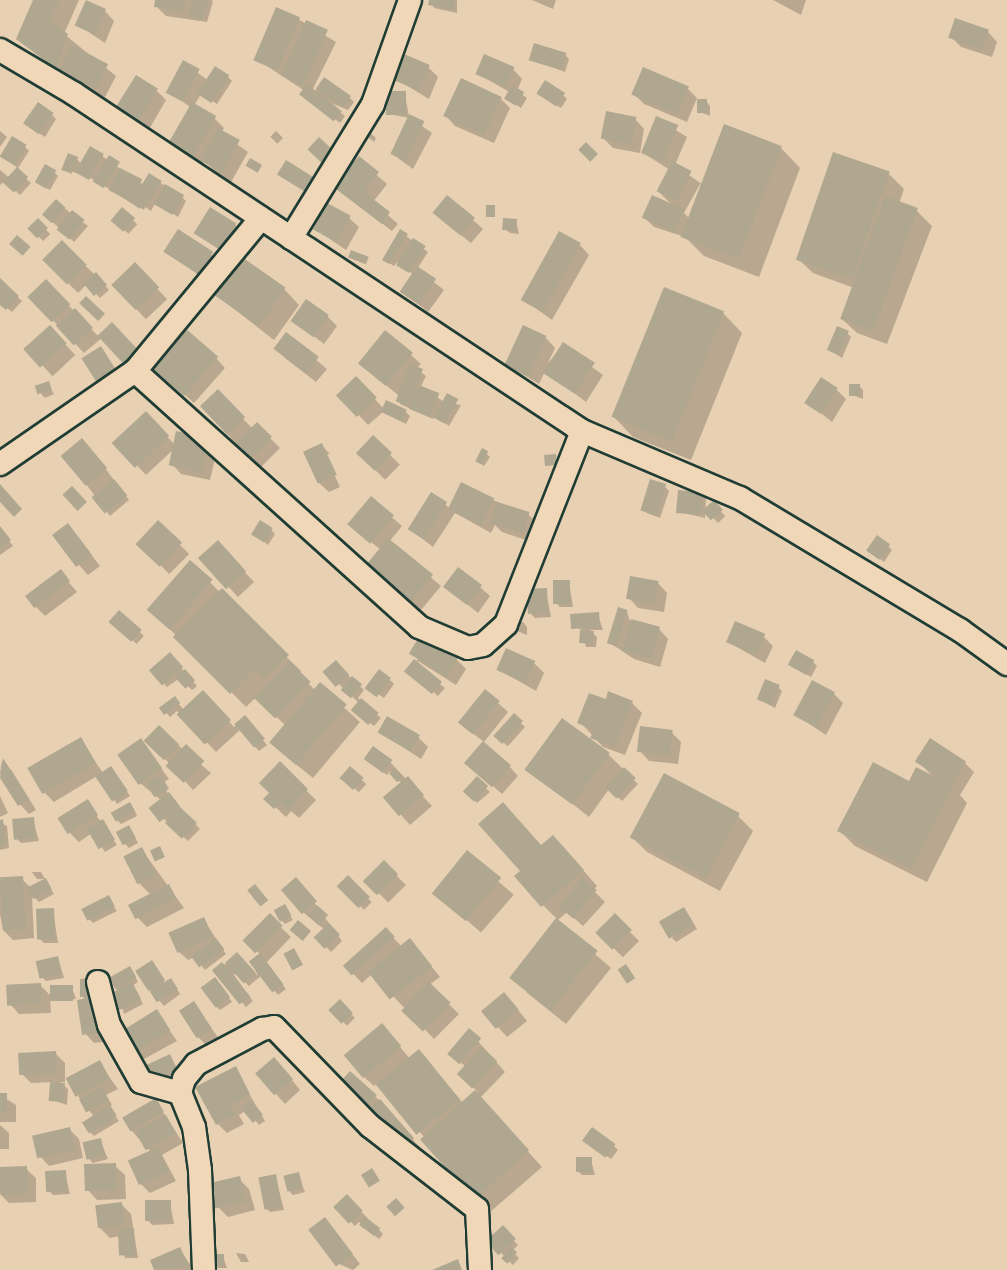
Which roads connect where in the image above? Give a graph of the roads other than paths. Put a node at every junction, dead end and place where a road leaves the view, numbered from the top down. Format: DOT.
graph roads {
  1 [pos="410,0"];
  2 [pos="0,50"];
  3 [pos="261,218"];
  4 [pos="291,238"];
  5 [pos="135,372"];
  6 [pos="582,430"];
  7 [pos="0,464"];
  8 [pos="1007,664"];
  9 [pos="98,982"];
  10 [pos="180,1093"];
  11 [pos="204,1270"];
  12 [pos="480,1270"];
  1 -- 4 [label="street"];
  2 -- 3 [label="street"];
  3 -- 4 [label="street"];
  3 -- 5 [label="street"];
  4 -- 6 [label="street"];
  5 -- 6 [label="street"];
  5 -- 7 [label="street"];
  6 -- 8 [label="street"];
  9 -- 10 [label="street"];
  10 -- 11 [label="street"];
  10 -- 12 [label="street"];
}
